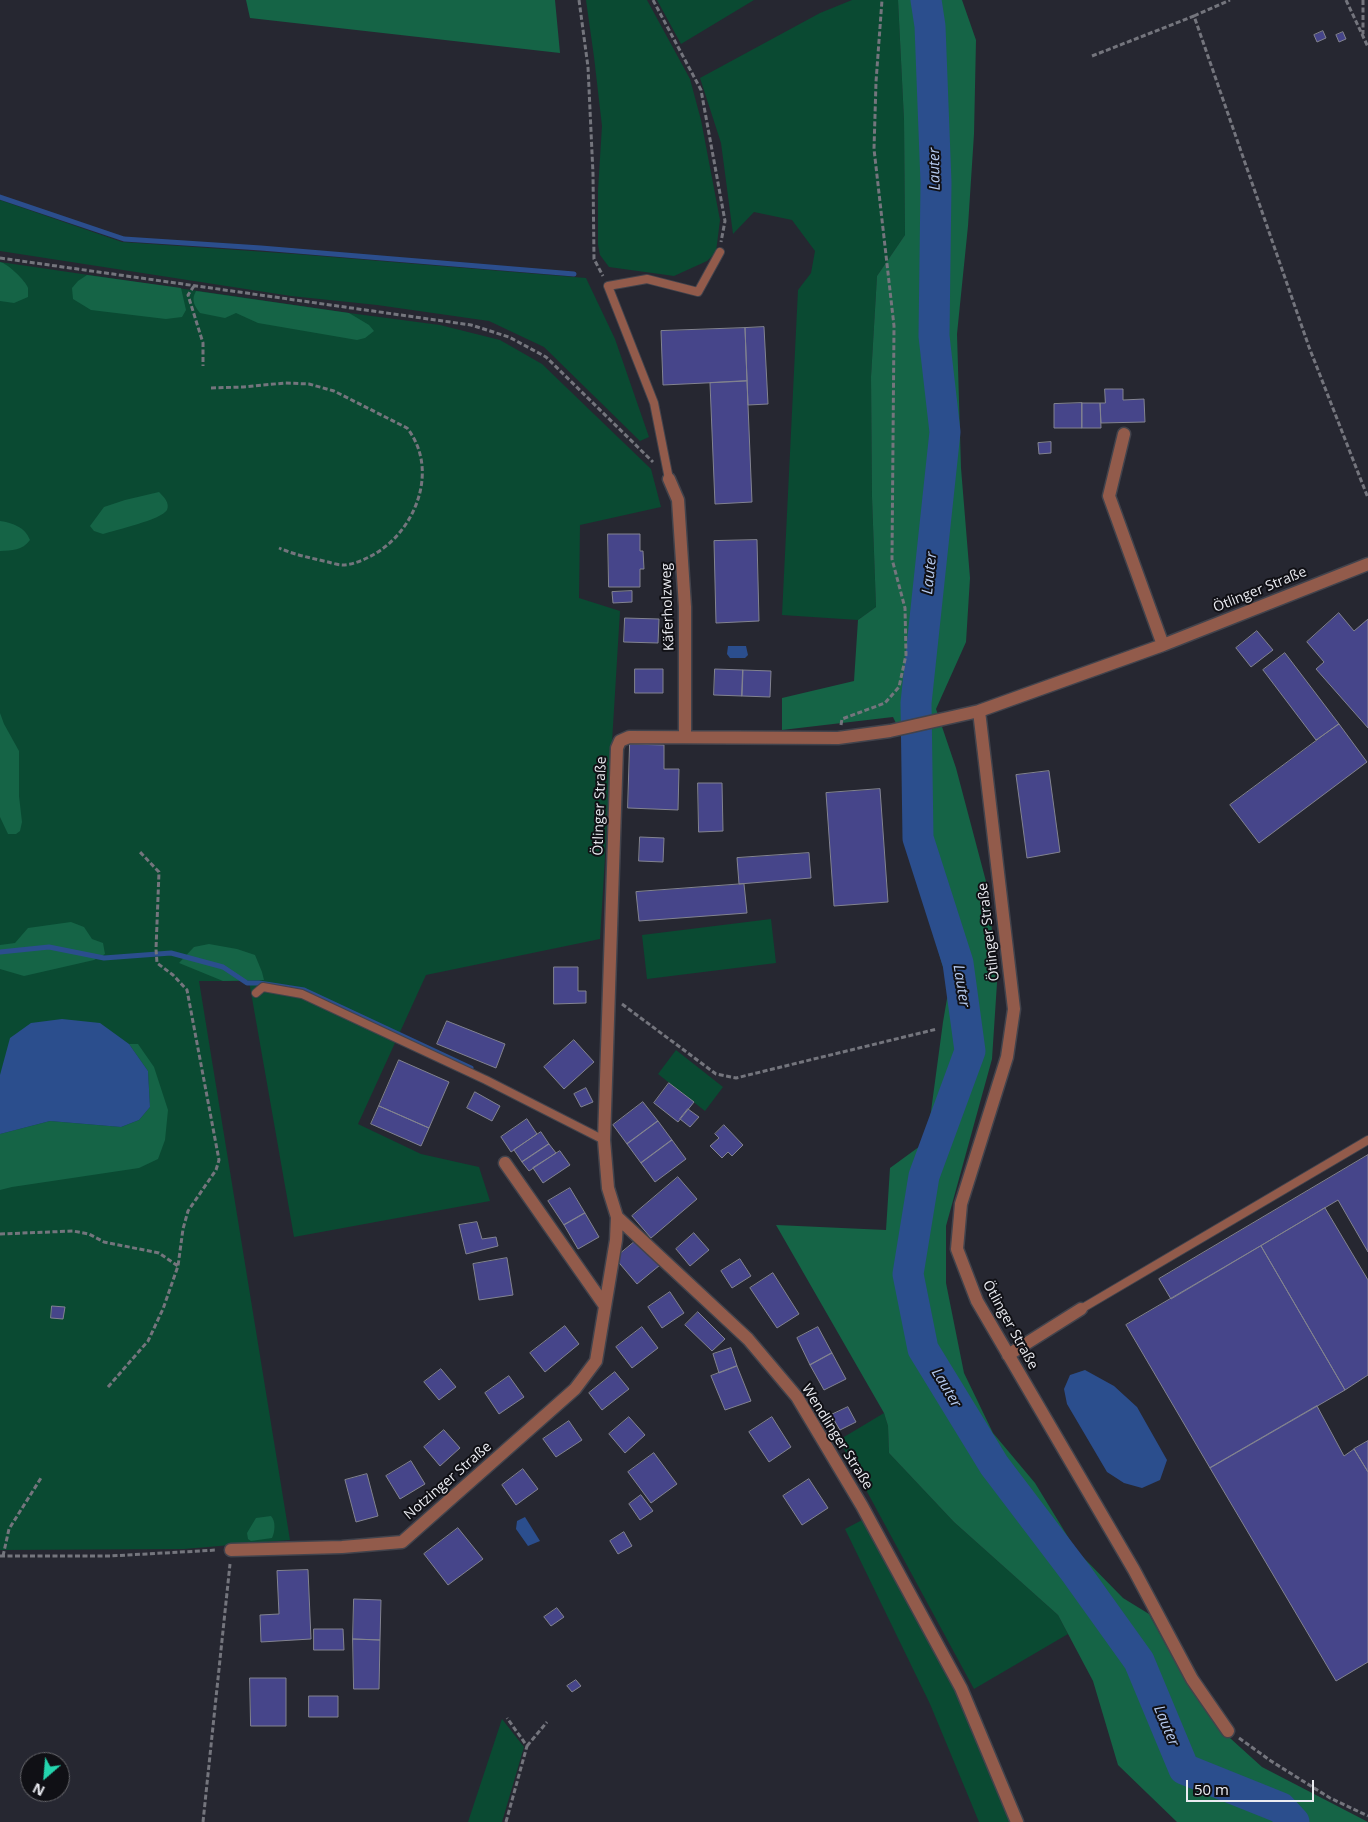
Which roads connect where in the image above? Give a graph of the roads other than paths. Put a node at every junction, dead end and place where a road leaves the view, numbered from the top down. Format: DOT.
graph roads {
  1 [pos="720,252"];
  2 [pos="1124,434"];
  3 [pos="669,479"];
  4 [pos="1368,564"];
  5 [pos="1163,645"];
  6 [pos="979,711"];
  7 [pos="685,736"];
  8 [pos="256,993"];
  9 [pos="604,1140"];
  10 [pos="1368,1140"];
  11 [pos="505,1163"];
  12 [pos="617,1217"];
  13 [pos="605,1306"];
  14 [pos="1081,1309"];
  15 [pos="1008,1355"];
  16 [pos="231,1550"];
  17 [pos="1228,1731"];
  18 [pos="1017,1822"];
  1 -- 3 [label="lane"];
  2 -- 5 [label="street"];
  3 -- 7 [label="street, Käferholzweg"];
  4 -- 5 [label="street, Ötlinger Straße"];
  5 -- 6 [label="street, Ötlinger Straße"];
  6 -- 7 [label="street, Ötlinger Straße"];
  6 -- 15 [label="street, Ötlinger Straße"];
  7 -- 9 [label="street, Ötlinger Straße"];
  8 -- 9 [label="lane"];
  9 -- 12 [label="street, Ötlinger Straße"];
  10 -- 14 [label="lane"];
  11 -- 13 [label="street"];
  12 -- 13 [label="street, Notzinger Straße"];
  12 -- 18 [label="street, Wendlinger Straße"];
  13 -- 16 [label="street, Notzinger Straße"];
  14 -- 15 [label="street"];
  15 -- 17 [label="street, Ötlinger Straße"];
}
